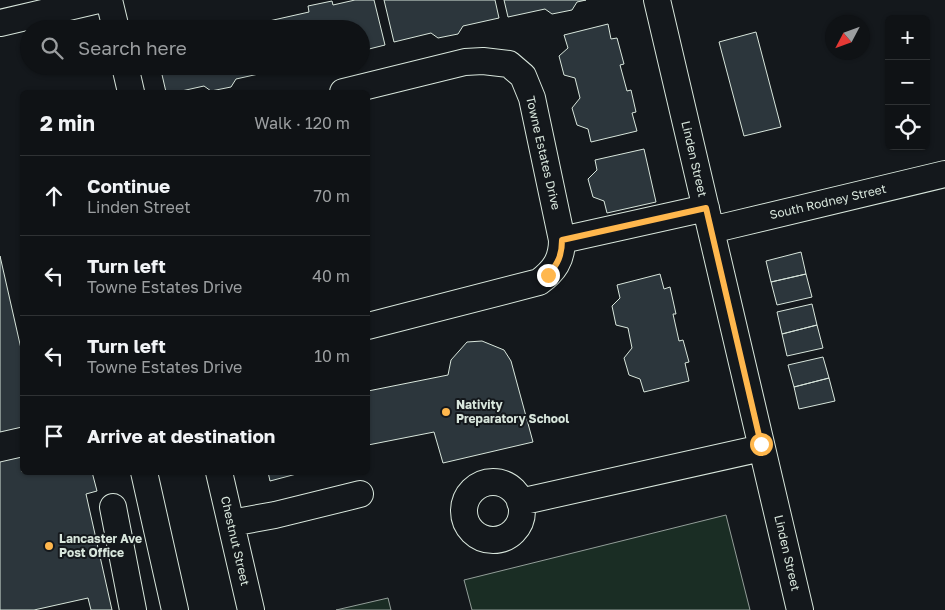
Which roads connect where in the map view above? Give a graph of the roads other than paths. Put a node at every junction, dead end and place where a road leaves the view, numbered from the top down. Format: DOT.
graph roads {
  1 [pos="98,0"];
  2 [pos="110,0"];
  3 [pos="657,0"];
  4 [pos="114,20"];
  5 [pos="0,23"];
  6 [pos="127,75"];
  7 [pos="131,90"];
  8 [pos="351,90"];
  9 [pos="945,174"];
  10 [pos="708,219"];
  11 [pos="562,240"];
  12 [pos="370,325"];
  13 [pos="762,448"];
  14 [pos="145,475"];
  15 [pos="220,475"];
  16 [pos="360,494"];
  17 [pos="520,502"];
  18 [pos="113,507"];
  19 [pos="231,523"];
  20 [pos="133,610"];
  21 [pos="174,610"];
  22 [pos="251,610"];
  23 [pos="800,610"];
  1 -- 5 [label="street"];
  2 -- 4 [label="street"];
  3 -- 10 [label="street, Linden Street"];
  6 -- 7 [label="street"];
  8 -- 11 [label="street, Towne Estates Drive"];
  9 -- 10 [label="street, South Rodney Street"];
  10 -- 11 [label="street"];
  10 -- 13 [label="street, Linden Street"];
  11 -- 12 [label="street, Towne Estates Drive"];
  13 -- 17 [label="street"];
  13 -- 23 [label="street, Linden Street"];
  14 -- 21 [label="street"];
  15 -- 19 [label="street, Chestnut Street"];
  16 -- 19 [label="street"];
  18 -- 20 [label="street"];
  19 -- 22 [label="street, Chestnut Street"];
}
